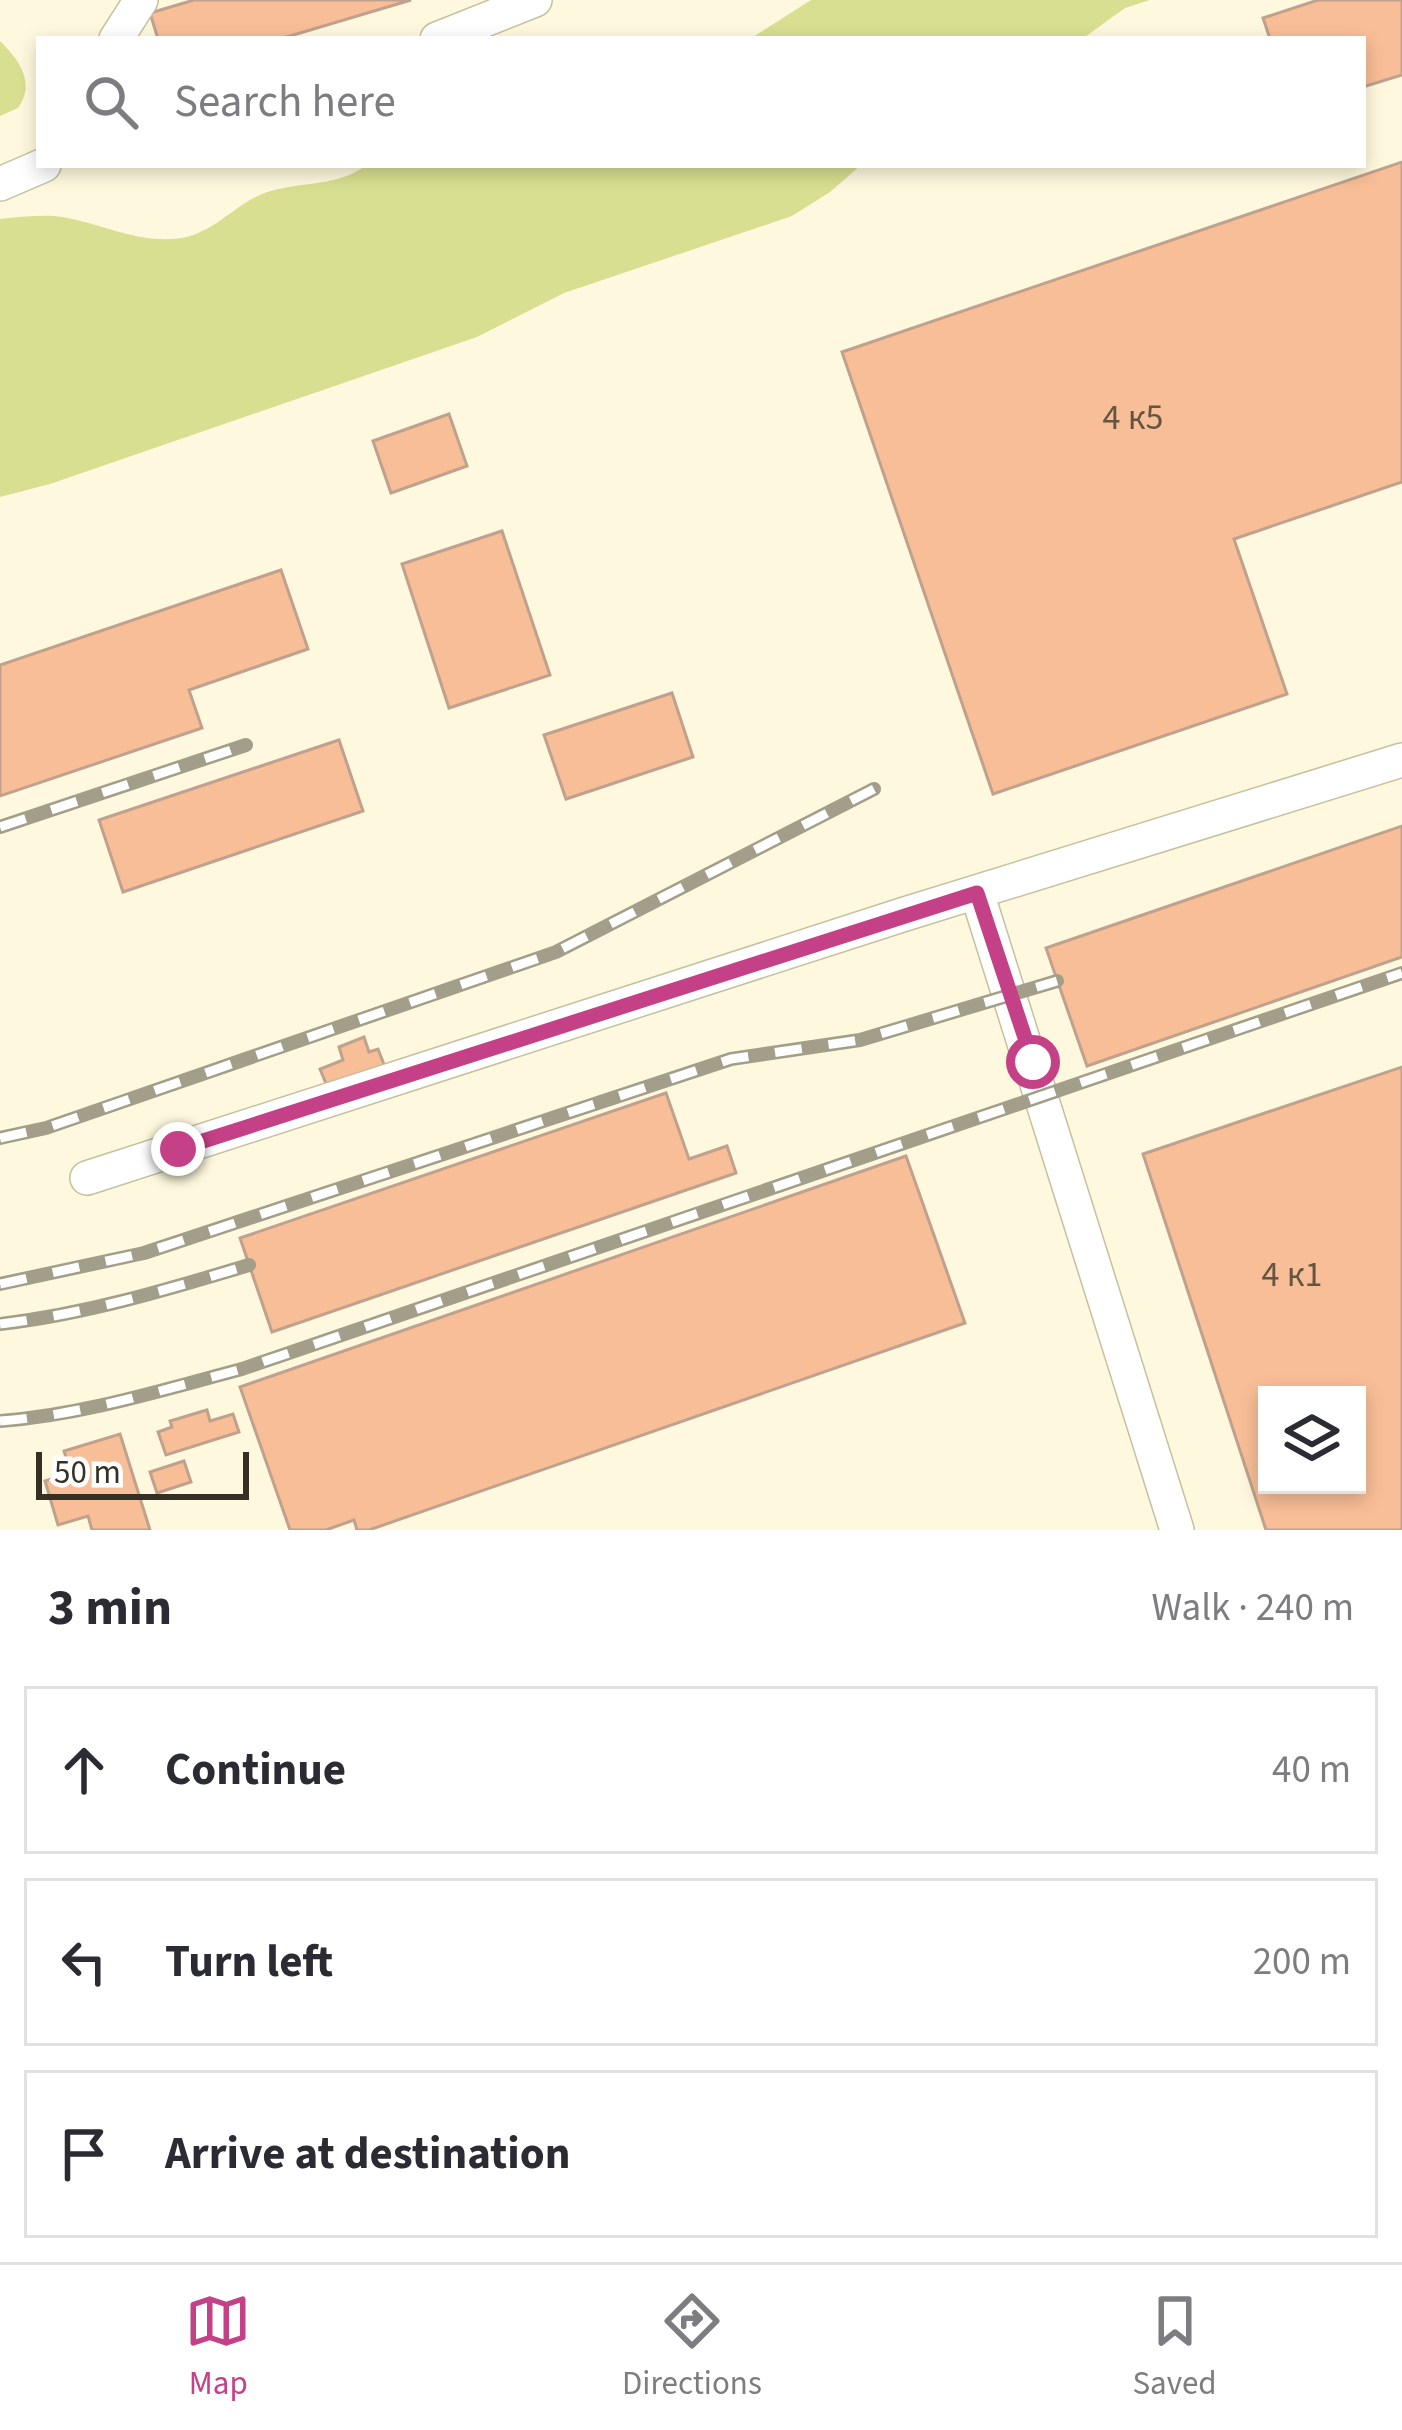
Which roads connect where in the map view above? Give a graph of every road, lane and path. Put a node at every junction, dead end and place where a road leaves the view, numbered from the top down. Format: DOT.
graph roads {
  1 [pos="535,0"];
  2 [pos="444,36"];
  3 [pos="36,164"];
  4 [pos="0,184"];
  5 [pos="1402,760"];
  6 [pos="977,893"];
  7 [pos="87,1178"];
  8 [pos="1177,1530"];
  1 -- 2 [label="street"];
  3 -- 4 [label="street"];
  5 -- 6 [label="street"];
  6 -- 7 [label="street"];
  6 -- 8 [label="street"];
}
